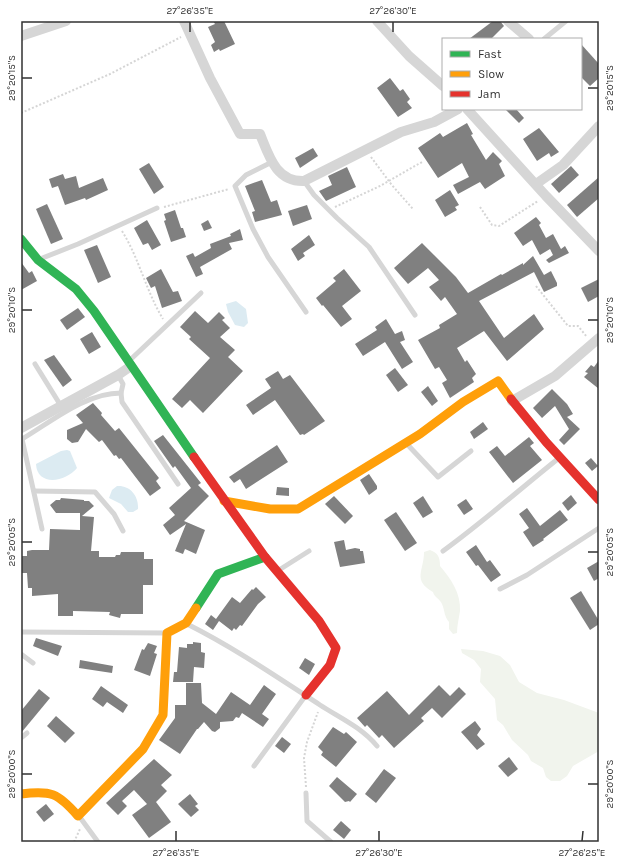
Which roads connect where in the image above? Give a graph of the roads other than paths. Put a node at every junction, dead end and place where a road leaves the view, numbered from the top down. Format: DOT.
graph roads {
  1 [pos="66,21"];
  2 [pos="184,21"];
  3 [pos="377,21"];
  4 [pos="508,21"];
  5 [pos="566,21"];
  6 [pos="21,36"];
  7 [pos="528,38"];
  8 [pos="545,38"];
  9 [pos="442,85"];
  10 [pos="456,110"];
  11 [pos="468,110"];
  12 [pos="599,126"];
  13 [pos="272,162"];
  14 [pos="304,182"];
  15 [pos="536,184"];
  16 [pos="156,208"];
  17 [pos="21,239"];
  18 [pos="25,250"];
  19 [pos="599,251"];
  20 [pos="38,260"];
  21 [pos="201,292"];
  22 [pos="306,312"];
  23 [pos="415,315"];
  24 [pos="596,341"];
  25 [pos="35,364"];
  26 [pos="129,364"];
  27 [pos="118,375"];
  28 [pos="120,393"];
  29 [pos="512,401"];
  30 [pos="61,406"];
  31 [pos="21,428"];
  32 [pos="405,443"];
  33 [pos="472,451"];
  34 [pos="560,458"];
  35 [pos="178,484"];
  36 [pos="34,491"];
  37 [pos="599,500"];
  38 [pos="224,501"];
  39 [pos="599,528"];
  40 [pos="42,529"];
  41 [pos="123,531"];
  42 [pos="443,550"];
  43 [pos="309,551"];
  44 [pos="264,557"];
  45 [pos="278,571"];
  46 [pos="500,589"];
  47 [pos="186,623"];
  48 [pos="21,632"];
  49 [pos="167,633"];
  50 [pos="21,654"];
  51 [pos="33,663"];
  52 [pos="306,695"];
  53 [pos="27,733"];
  54 [pos="21,738"];
  55 [pos="376,746"];
  56 [pos="254,766"];
  57 [pos="306,793"];
  58 [pos="21,794"];
  59 [pos="80,818"];
  60 [pos="98,842"];
  61 [pos="331,842"];
  1 -- 6 [label="street"];
  2 -- 13 [label="street"];
  3 -- 9 [label="street"];
  4 -- 7 [label="street"];
  5 -- 8 [label="lane"];
  10 -- 14 [label="street"];
  11 -- 15 [label="street"];
  12 -- 15 [label="street"];
  13 -- 14 [label="street"];
  13 -- 22 [label="lane"];
  14 -- 23 [label="lane"];
  15 -- 19 [label="street"];
  16 -- 20 [label="lane"];
  17 -- 18 [label="street"];
  18 -- 20 [label="street"];
  20 -- 26 [label="street"];
  21 -- 26 [label="lane"];
  24 -- 29 [label="street"];
  25 -- 30 [label="lane"];
  26 -- 27 [label="street"];
  26 -- 38 [label="street"];
  27 -- 28 [label="lane"];
  27 -- 30 [label="street"];
  28 -- 35 [label="lane"];
  28 -- 36 [label="lane"];
  29 -- 32 [label="street"];
  29 -- 34 [label="street"];
  30 -- 31 [label="street"];
  32 -- 33 [label="lane"];
  32 -- 38 [label="street"];
  34 -- 37 [label="street"];
  34 -- 42 [label="lane"];
  36 -- 40 [label="lane"];
  36 -- 41 [label="lane"];
  38 -- 44 [label="street"];
  39 -- 46 [label="lane"];
  43 -- 45 [label="lane"];
  44 -- 45 [label="street"];
  44 -- 47 [label="street"];
  45 -- 52 [label="street"];
  47 -- 49 [label="street"];
  47 -- 52 [label="lane"];
  48 -- 49 [label="lane"];
  49 -- 59 [label="street"];
  50 -- 51 [label="lane"];
  52 -- 55 [label="lane"];
  52 -- 56 [label="lane"];
  53 -- 54 [label="lane"];
  57 -- 61 [label="lane"];
  58 -- 59 [label="street"];
  59 -- 60 [label="lane"];
}
